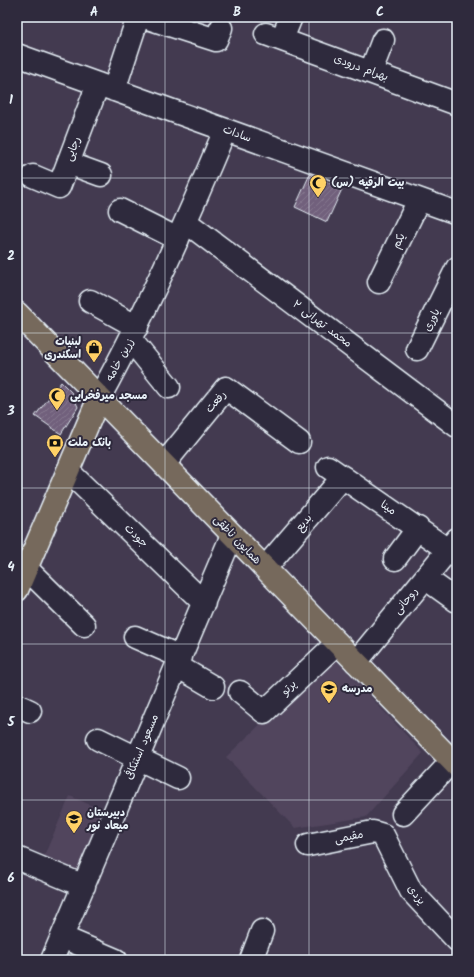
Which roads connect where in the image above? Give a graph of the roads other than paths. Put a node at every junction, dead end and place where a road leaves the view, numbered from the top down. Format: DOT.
graph roads {
  1 [pos="138,17"];
  2 [pos="145,17"];
  3 [pos="290,17"];
  4 [pos="221,28"];
  5 [pos="383,40"];
  6 [pos="17,55"];
  7 [pos="371,71"];
  8 [pos="106,87"];
  9 [pos="457,104"];
  10 [pos="225,130"];
  11 [pos="68,163"];
  12 [pos="101,175"];
  13 [pos="33,176"];
  14 [pos="419,200"];
  15 [pos="120,210"];
  16 [pos="457,213"];
  17 [pos="182,231"];
  18 [pos="457,268"];
  19 [pos="379,282"];
  20 [pos="90,301"];
  21 [pos="20,321"];
  22 [pos="134,334"];
  23 [pos="417,350"];
  24 [pos="169,387"];
  25 [pos="99,398"];
  26 [pos="457,426"];
  27 [pos="299,442"];
  28 [pos="164,464"];
  29 [pos="68,471"];
  30 [pos="336,472"];
  31 [pos="418,528"];
  32 [pos="232,535"];
  33 [pos="453,545"];
  34 [pos="395,559"];
  35 [pos="26,568"];
  36 [pos="265,568"];
  37 [pos="425,578"];
  38 [pos="17,590"];
  39 [pos="457,601"];
  40 [pos="204,603"];
  41 [pos="84,625"];
  42 [pos="135,637"];
  43 [pos="337,643"];
  44 [pos="179,662"];
  45 [pos="356,662"];
  46 [pos="213,687"];
  47 [pos="240,692"];
  48 [pos="98,739"];
  49 [pos="138,759"];
  50 [pos="455,764"];
  51 [pos="178,778"];
  52 [pos="403,814"];
  53 [pos="387,841"];
  54 [pos="308,845"];
  55 [pos="17,858"];
  56 [pos="84,886"];
  57 [pos="262,931"];
  58 [pos="62,937"];
  59 [pos="457,940"];
  60 [pos="52,960"];
  61 [pos="116,960"];
  62 [pos="251,960"];
  1 -- 8 [label="street, رجایی"];
  2 -- 4 [label="street"];
  3 -- 7 [label="street, بهرام درودی"];
  5 -- 7 [label="street"];
  6 -- 8 [label="street, سادات"];
  7 -- 9 [label="street, بهرام درودی"];
  8 -- 10 [label="street, سادات"];
  8 -- 11 [label="street, رجایی"];
  10 -- 14 [label="street, سادات"];
  10 -- 17 [label="street, زرین خامه"];
  11 -- 12 [label="street"];
  11 -- 13 [label="street, رجایی"];
  14 -- 16 [label="street, سادات"];
  14 -- 19 [label="street, یکم"];
  15 -- 17 [label="street, محمد تهرانی ۲"];
  17 -- 22 [label="street, زرین خامه"];
  17 -- 26 [label="street, محمد تهرانی ۲"];
  18 -- 23 [label="street, یاوری"];
  20 -- 22 [label="street"];
  21 -- 25 [label="main road, همایون ناطقی"];
  22 -- 24 [label="street"];
  22 -- 25 [label="street, زرین خامه"];
  25 -- 28 [label="main road, همایون ناطقی"];
  25 -- 29 [label="main road, زرین خامه"];
  27 -- 28 [label="street, رفعت"];
  28 -- 32 [label="main road, همایون ناطقی"];
  29 -- 35 [label="main road, زرین خامه"];
  29 -- 40 [label="street, جودت"];
  30 -- 31 [label="street, مینا"];
  30 -- 36 [label="street, بدیع"];
  31 -- 33 [label="street, مینا"];
  31 -- 34 [label="street"];
  32 -- 36 [label="main road, همایون ناطقی"];
  32 -- 40 [label="street, مسعود استنکافی"];
  33 -- 37 [label="street, روحانی"];
  35 -- 38 [label="main road, زرین خامه"];
  35 -- 41 [label="street"];
  36 -- 43 [label="main road, همایون ناطقی"];
  37 -- 39 [label="street"];
  37 -- 45 [label="street, روحانی"];
  40 -- 44 [label="street, مسعود استنکافی"];
  42 -- 44 [label="street"];
  43 -- 45 [label="main road, همایون ناطقی"];
  43 -- 47 [label="street, پرتو"];
  44 -- 46 [label="street"];
  44 -- 49 [label="street, مسعود استنکافی"];
  45 -- 50 [label="main road, همایون ناطقی"];
  48 -- 49 [label="street"];
  49 -- 51 [label="street"];
  49 -- 56 [label="street, مسعود استنکافی"];
  50 -- 52 [label="street"];
  53 -- 54 [label="street, مقیمی"];
  53 -- 59 [label="street, یزدی"];
  55 -- 56 [label="street"];
  56 -- 58 [label="street, مسعود استنکافی"];
  57 -- 62 [label="street"];
  58 -- 60 [label="street, مسعود استنکافی"];
  58 -- 61 [label="street"];
}
